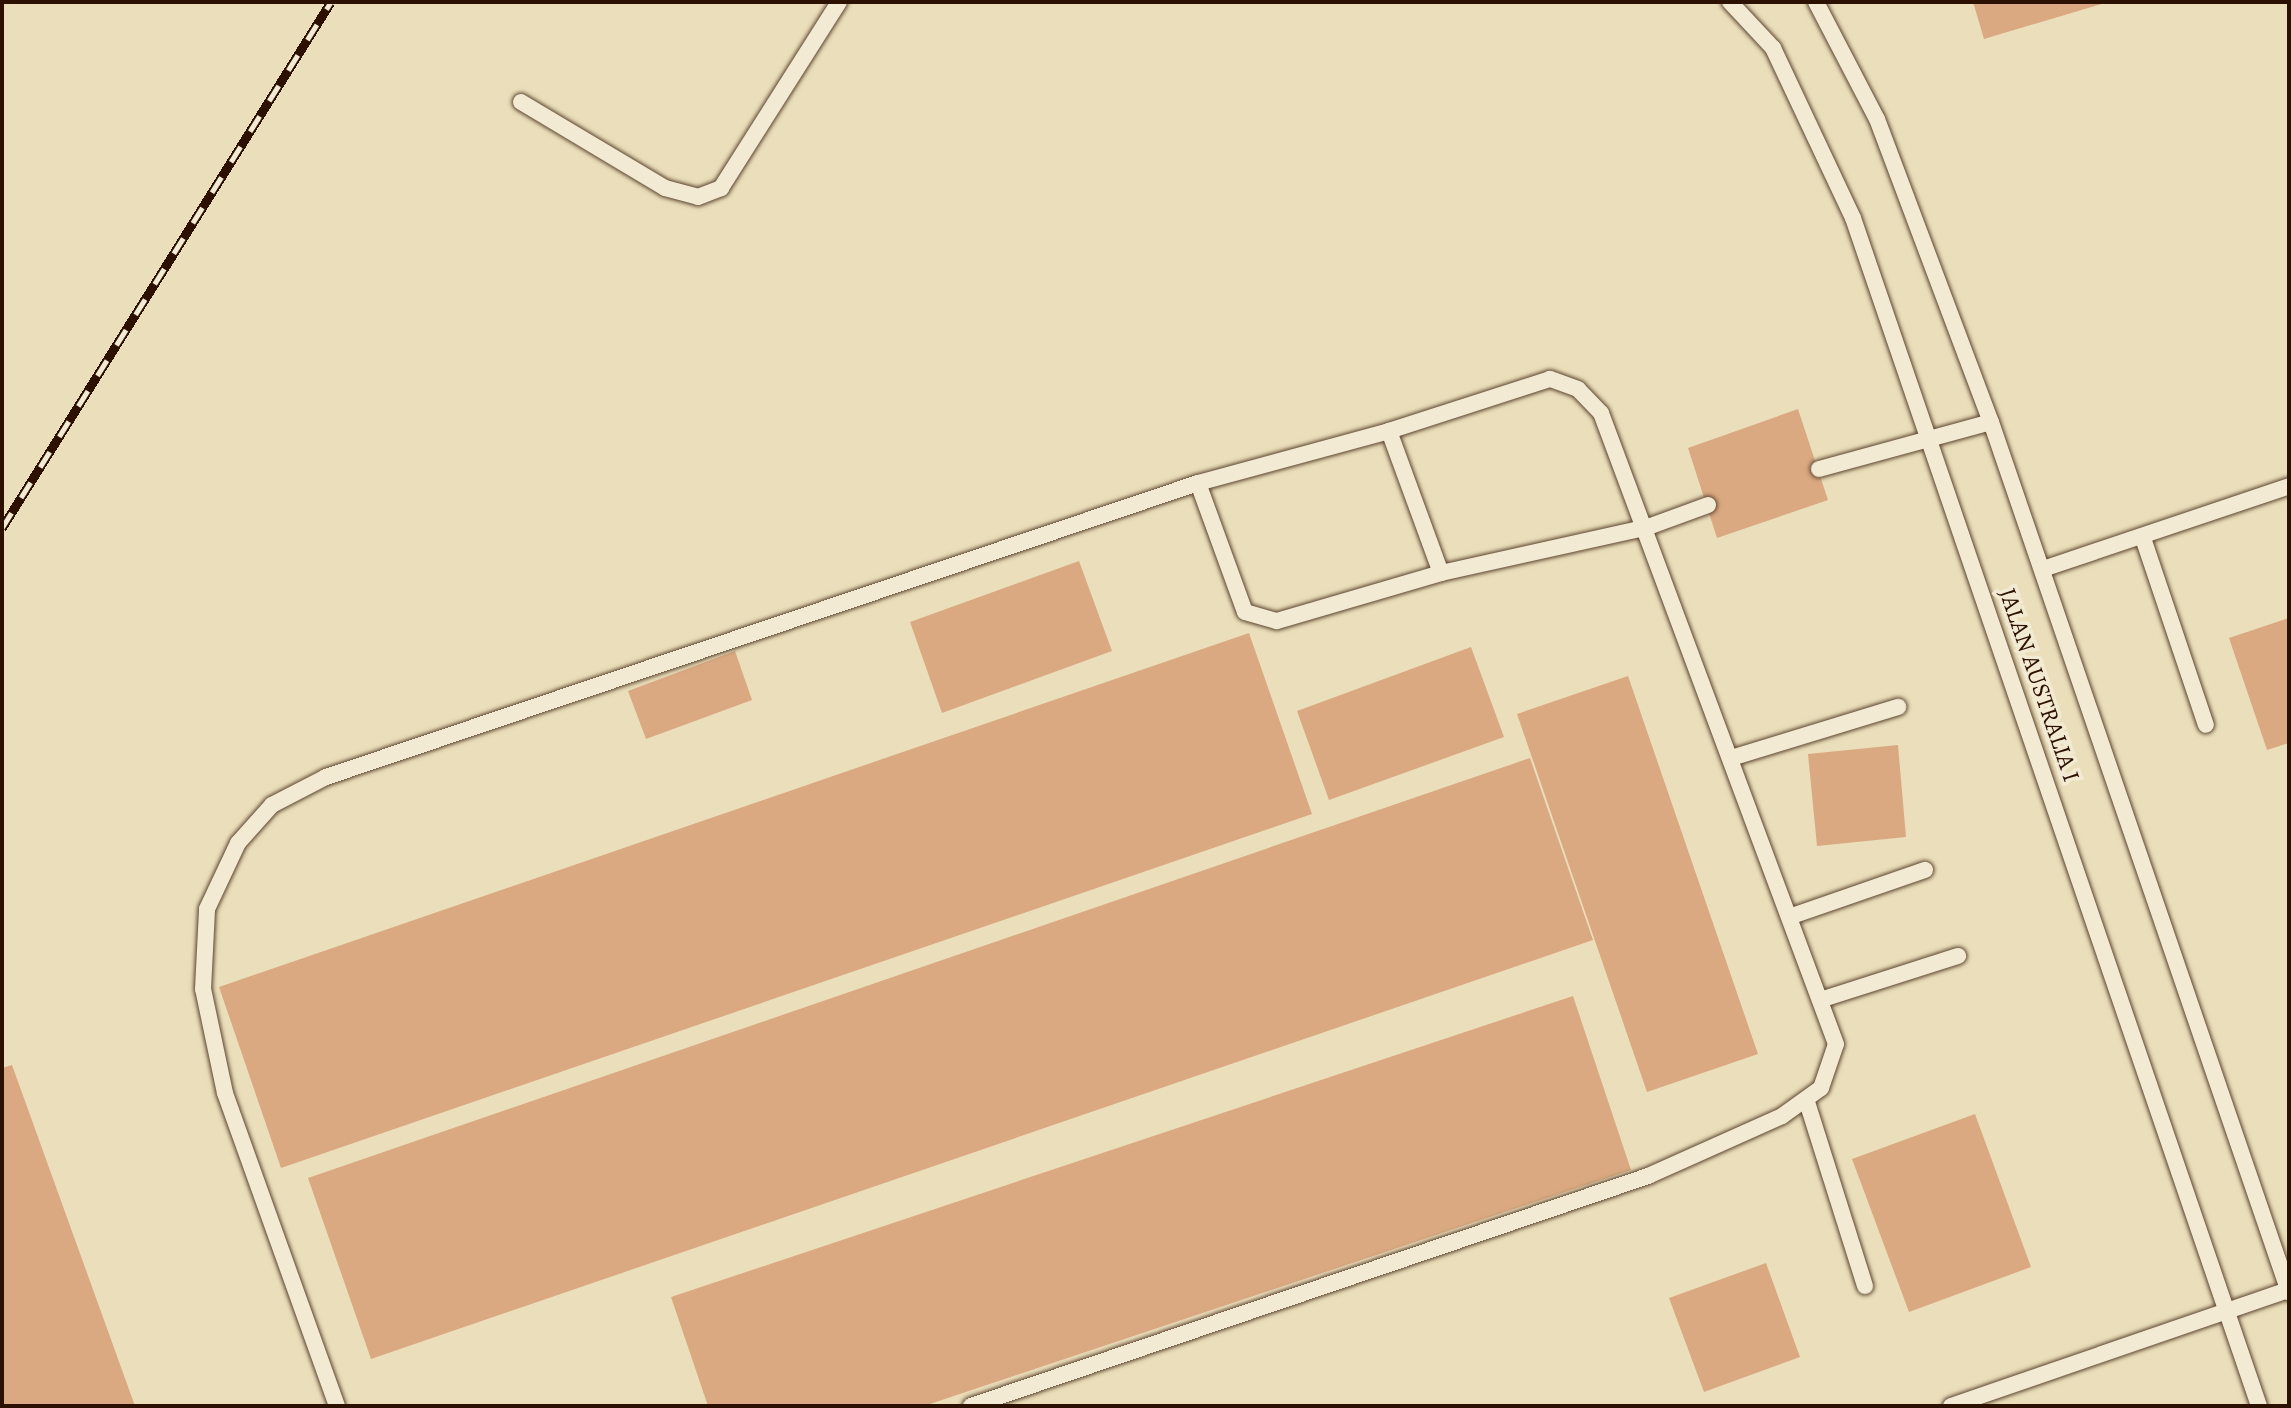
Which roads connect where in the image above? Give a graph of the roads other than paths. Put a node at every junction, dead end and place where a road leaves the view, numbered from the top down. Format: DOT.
graph roads {
  1 [pos="839,2"];
  2 [pos="1730,2"];
  3 [pos="1816,2"];
  4 [pos="521,102"];
  5 [pos="1991,422"];
  6 [pos="1389,431"];
  7 [pos="1930,438"];
  8 [pos="1819,469"];
  9 [pos="1198,483"];
  10 [pos="2289,486"];
  11 [pos="1708,505"];
  12 [pos="1648,527"];
  13 [pos="2143,538"];
  14 [pos="2043,569"];
  15 [pos="1441,573"];
  16 [pos="1898,707"];
  17 [pos="2206,725"];
  18 [pos="1731,758"];
  19 [pos="1925,870"];
  20 [pos="1789,917"];
  21 [pos="1958,956"];
  22 [pos="1820,1000"];
  23 [pos="1807,1102"];
  24 [pos="1865,1286"];
  25 [pos="2289,1291"];
  26 [pos="2226,1311"];
  27 [pos="337,1406"];
  28 [pos="971,1406"];
  29 [pos="1951,1406"];
  30 [pos="2259,1406"];
  1 -- 4 [label="lane"];
  2 -- 7 [label="lane, JALAN AUSTRALIA I"];
  3 -- 5 [label="lane, JALAN AUSTRALIA I"];
  5 -- 7 [label="lane"];
  5 -- 14 [label="lane, JALAN AUSTRALIA I"];
  6 -- 9 [label="lane"];
  6 -- 12 [label="lane"];
  6 -- 15 [label="lane"];
  7 -- 8 [label="lane"];
  7 -- 26 [label="lane, JALAN AUSTRALIA I"];
  9 -- 15 [label="lane"];
  9 -- 27 [label="lane"];
  10 -- 13 [label="lane"];
  11 -- 12 [label="lane"];
  12 -- 15 [label="lane"];
  12 -- 18 [label="lane"];
  13 -- 14 [label="lane"];
  13 -- 17 [label="lane"];
  14 -- 25 [label="lane, JALAN AUSTRALIA I"];
  16 -- 18 [label="lane"];
  18 -- 20 [label="lane"];
  19 -- 20 [label="lane"];
  20 -- 22 [label="lane"];
  21 -- 22 [label="lane"];
  22 -- 23 [label="lane"];
  23 -- 24 [label="lane"];
  23 -- 28 [label="lane"];
  25 -- 26 [label="lane"];
  26 -- 29 [label="lane"];
  26 -- 30 [label="lane, JALAN AUSTRALIA I"];
}
